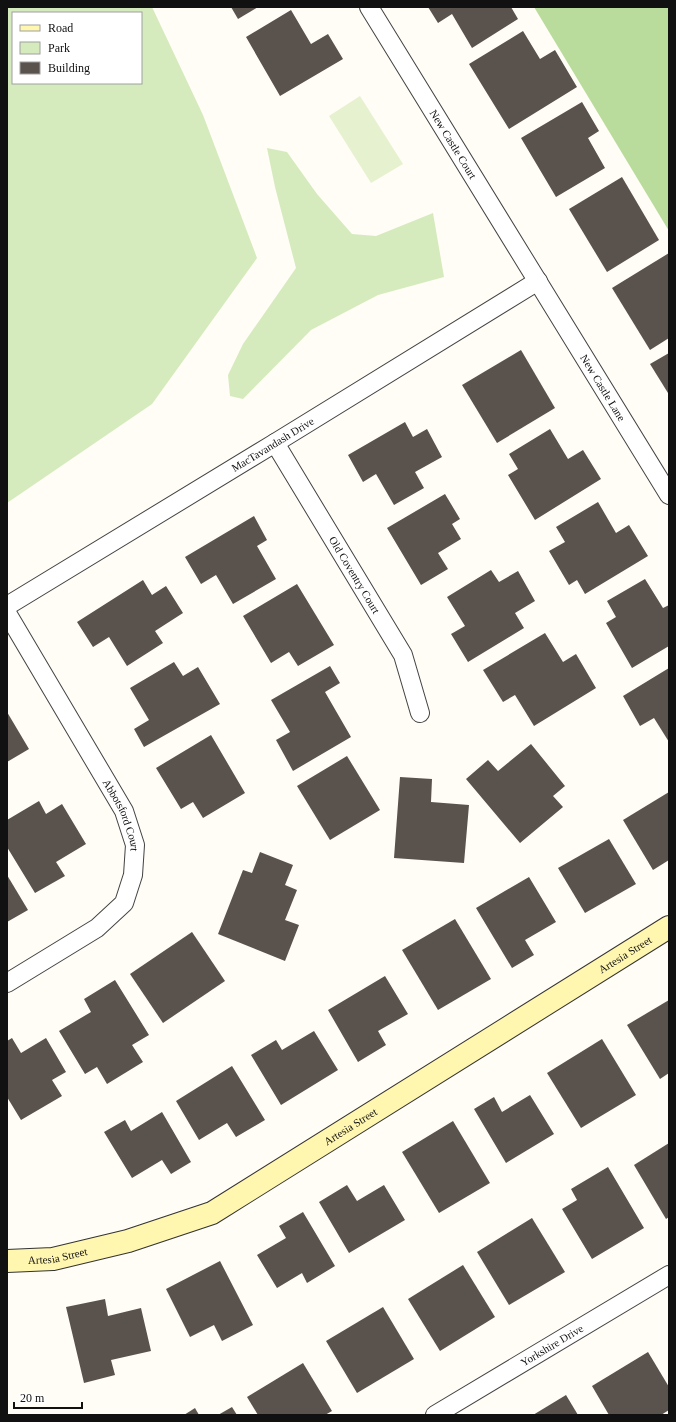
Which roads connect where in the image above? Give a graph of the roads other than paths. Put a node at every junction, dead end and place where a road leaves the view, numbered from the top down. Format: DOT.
graph roads {
  1 [pos="369,7"];
  2 [pos="538,281"];
  3 [pos="275,444"];
  4 [pos="669,495"];
  5 [pos="7,606"];
  6 [pos="7,613"];
  7 [pos="420,713"];
  8 [pos="669,927"];
  9 [pos="7,983"];
  10 [pos="7,1261"];
  11 [pos="669,1274"];
  12 [pos="435,1415"];
  1 -- 2 [label="street, New Castle Court"];
  2 -- 3 [label="street, MacTavandash Drive"];
  2 -- 4 [label="street, New Castle Lane"];
  3 -- 5 [label="street, MacTavandash Drive"];
  3 -- 7 [label="street, Old Coventry Court"];
  6 -- 9 [label="street, Abbotsford Court"];
  8 -- 10 [label="street, Artesia Street"];
  11 -- 12 [label="street, Yorkshire Drive"];
}
